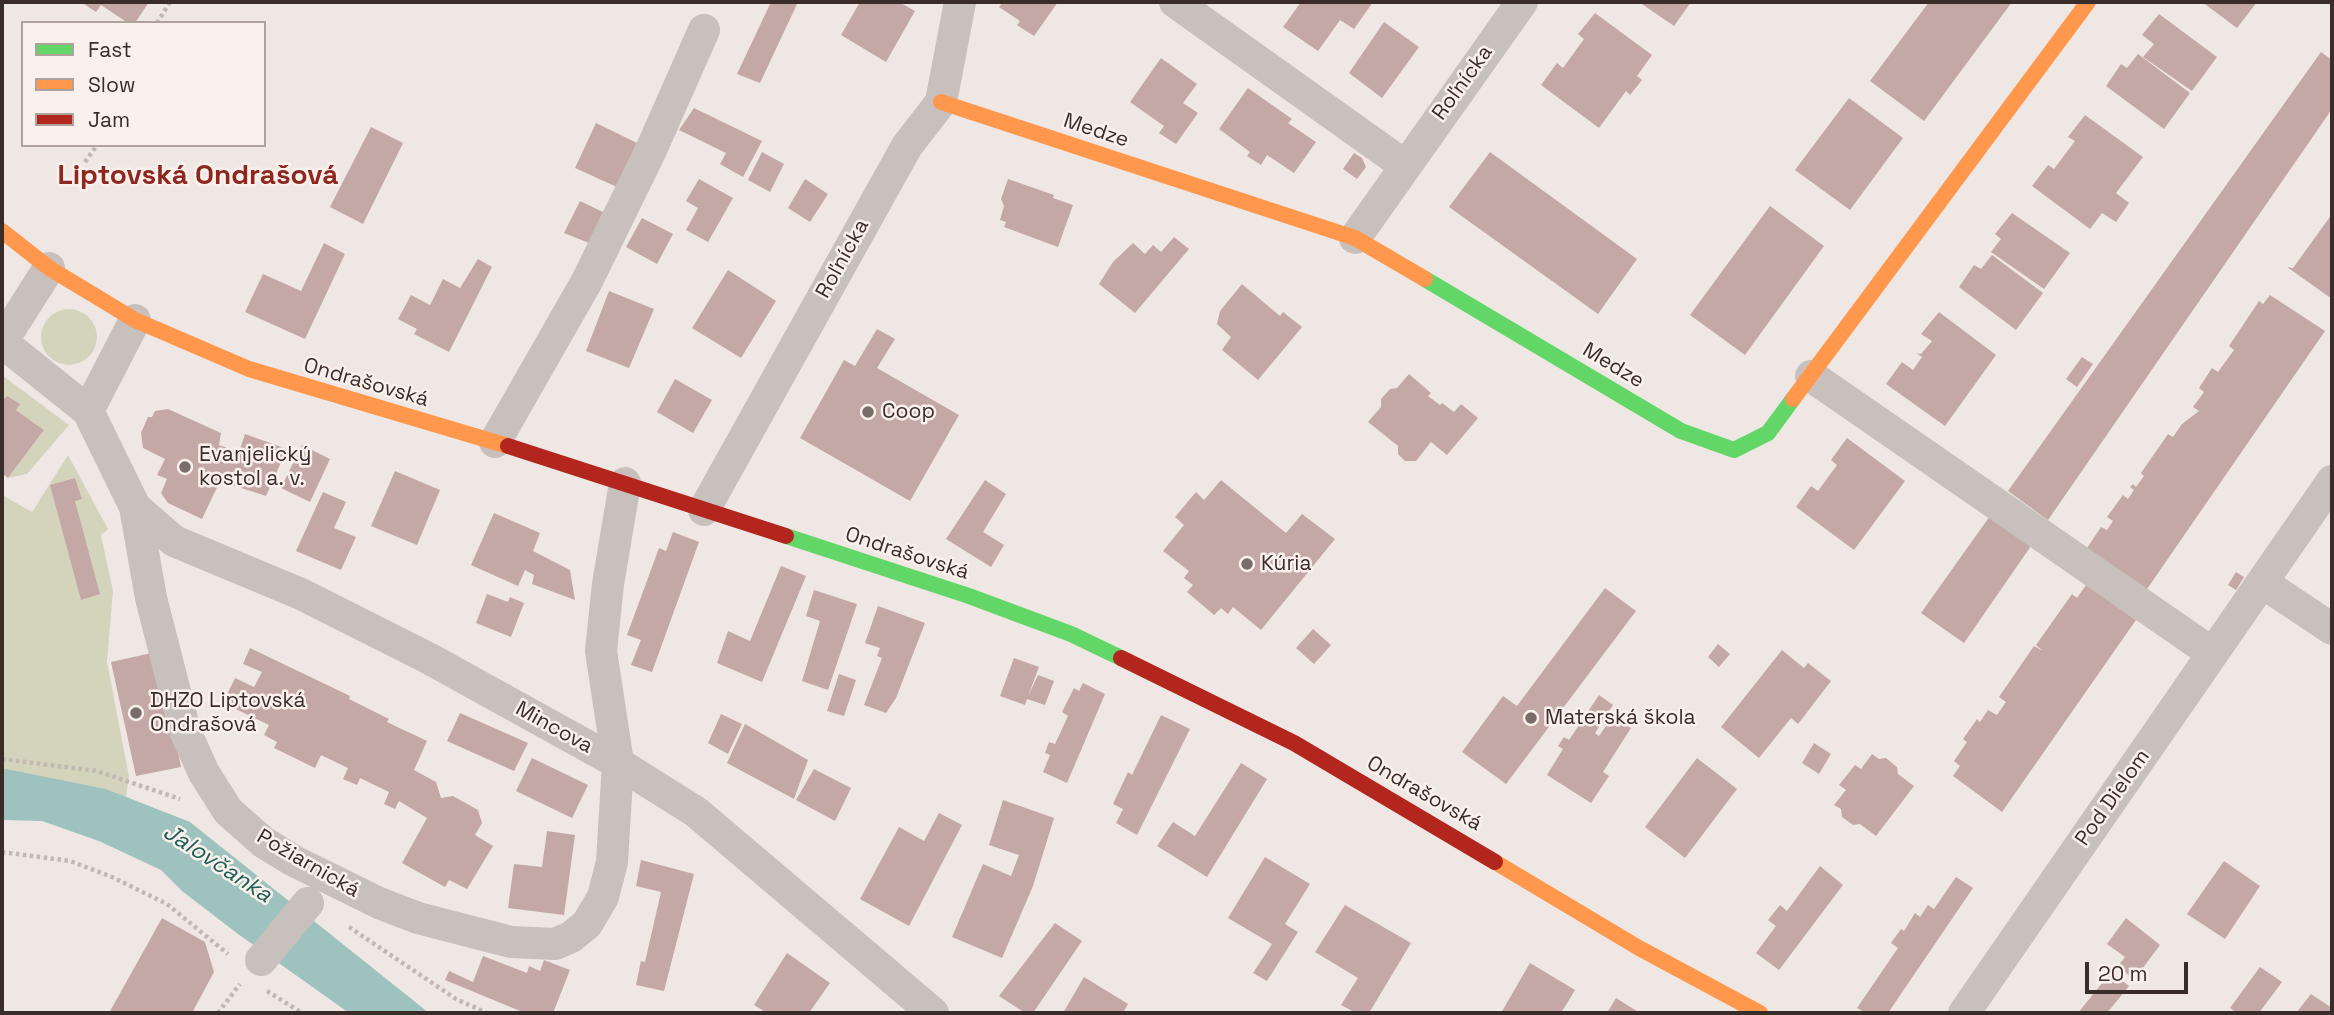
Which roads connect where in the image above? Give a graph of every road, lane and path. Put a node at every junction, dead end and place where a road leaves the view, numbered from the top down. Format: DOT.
graph roads {
  1 [pos="170,2"];
  2 [pos="960,2"];
  3 [pos="1175,2"];
  4 [pos="1522,2"];
  5 [pos="2088,2"];
  6 [pos="159,21"];
  7 [pos="704,30"];
  8 [pos="941,102"];
  9 [pos="96,147"];
  10 [pos="85,162"];
  11 [pos="1405,165"];
  12 [pos="2,231"];
  13 [pos="1355,238"];
  14 [pos="48,268"];
  15 [pos="135,320"];
  16 [pos="2,342"];
  17 [pos="1811,376"];
  18 [pos="88,411"];
  19 [pos="495,442"];
  20 [pos="2332,481"];
  21 [pos="625,483"];
  22 [pos="135,507"];
  23 [pos="704,510"];
  24 [pos="2263,583"];
  25 [pos="2332,629"];
  26 [pos="2212,653"];
  27 [pos="2,759"];
  28 [pos="618,763"];
  29 [pos="228,811"];
  30 [pos="2,852"];
  31 [pos="308,903"];
  32 [pos="343,922"];
  33 [pos="252,969"];
  34 [pos="302,1013"];
  35 [pos="487,1013"];
  36 [pos="933,1013"];
  37 [pos="1760,1013"];
  38 [pos="1964,1013"];
  1 -- 6 [label="path"];
  2 -- 8 [label="street, Roľnícka"];
  3 -- 11 [label="street"];
  4 -- 11 [label="street, Roľnícka"];
  5 -- 17 [label="street, Medze"];
  7 -- 19 [label="street"];
  8 -- 13 [label="street, Medze"];
  8 -- 23 [label="street, Roľnícka"];
  9 -- 10 [label="path"];
  11 -- 13 [label="street, Roľnícka"];
  12 -- 14 [label="street, Ondrašovská"];
  13 -- 17 [label="street, Medze"];
  14 -- 15 [label="street, Ondrašovská"];
  14 -- 16 [label="street"];
  15 -- 18 [label="street"];
  15 -- 19 [label="street, Ondrašovská"];
  16 -- 18 [label="street, Požiarnická"];
  17 -- 26 [label="street"];
  18 -- 22 [label="street, Požiarnická"];
  19 -- 21 [label="street, Ondrašovská"];
  20 -- 24 [label="street, Pod Dielom"];
  21 -- 23 [label="street, Ondrašovská"];
  21 -- 28 [label="street, Požiarnická"];
  22 -- 28 [label="street, Mincova"];
  22 -- 29 [label="street, Požiarnická"];
  23 -- 37 [label="street, Ondrašovská"];
  24 -- 25 [label="street"];
  24 -- 26 [label="street, Pod Dielom"];
  26 -- 38 [label="street, Pod Dielom"];
  27 -- 29 [label="path"];
  28 -- 29 [label="street, Požiarnická"];
  28 -- 36 [label="street, Mincova"];
  30 -- 33 [label="path"];
  31 -- 33 [label="street"];
  32 -- 35 [label="path"];
  33 -- 34 [label="path"];
}
